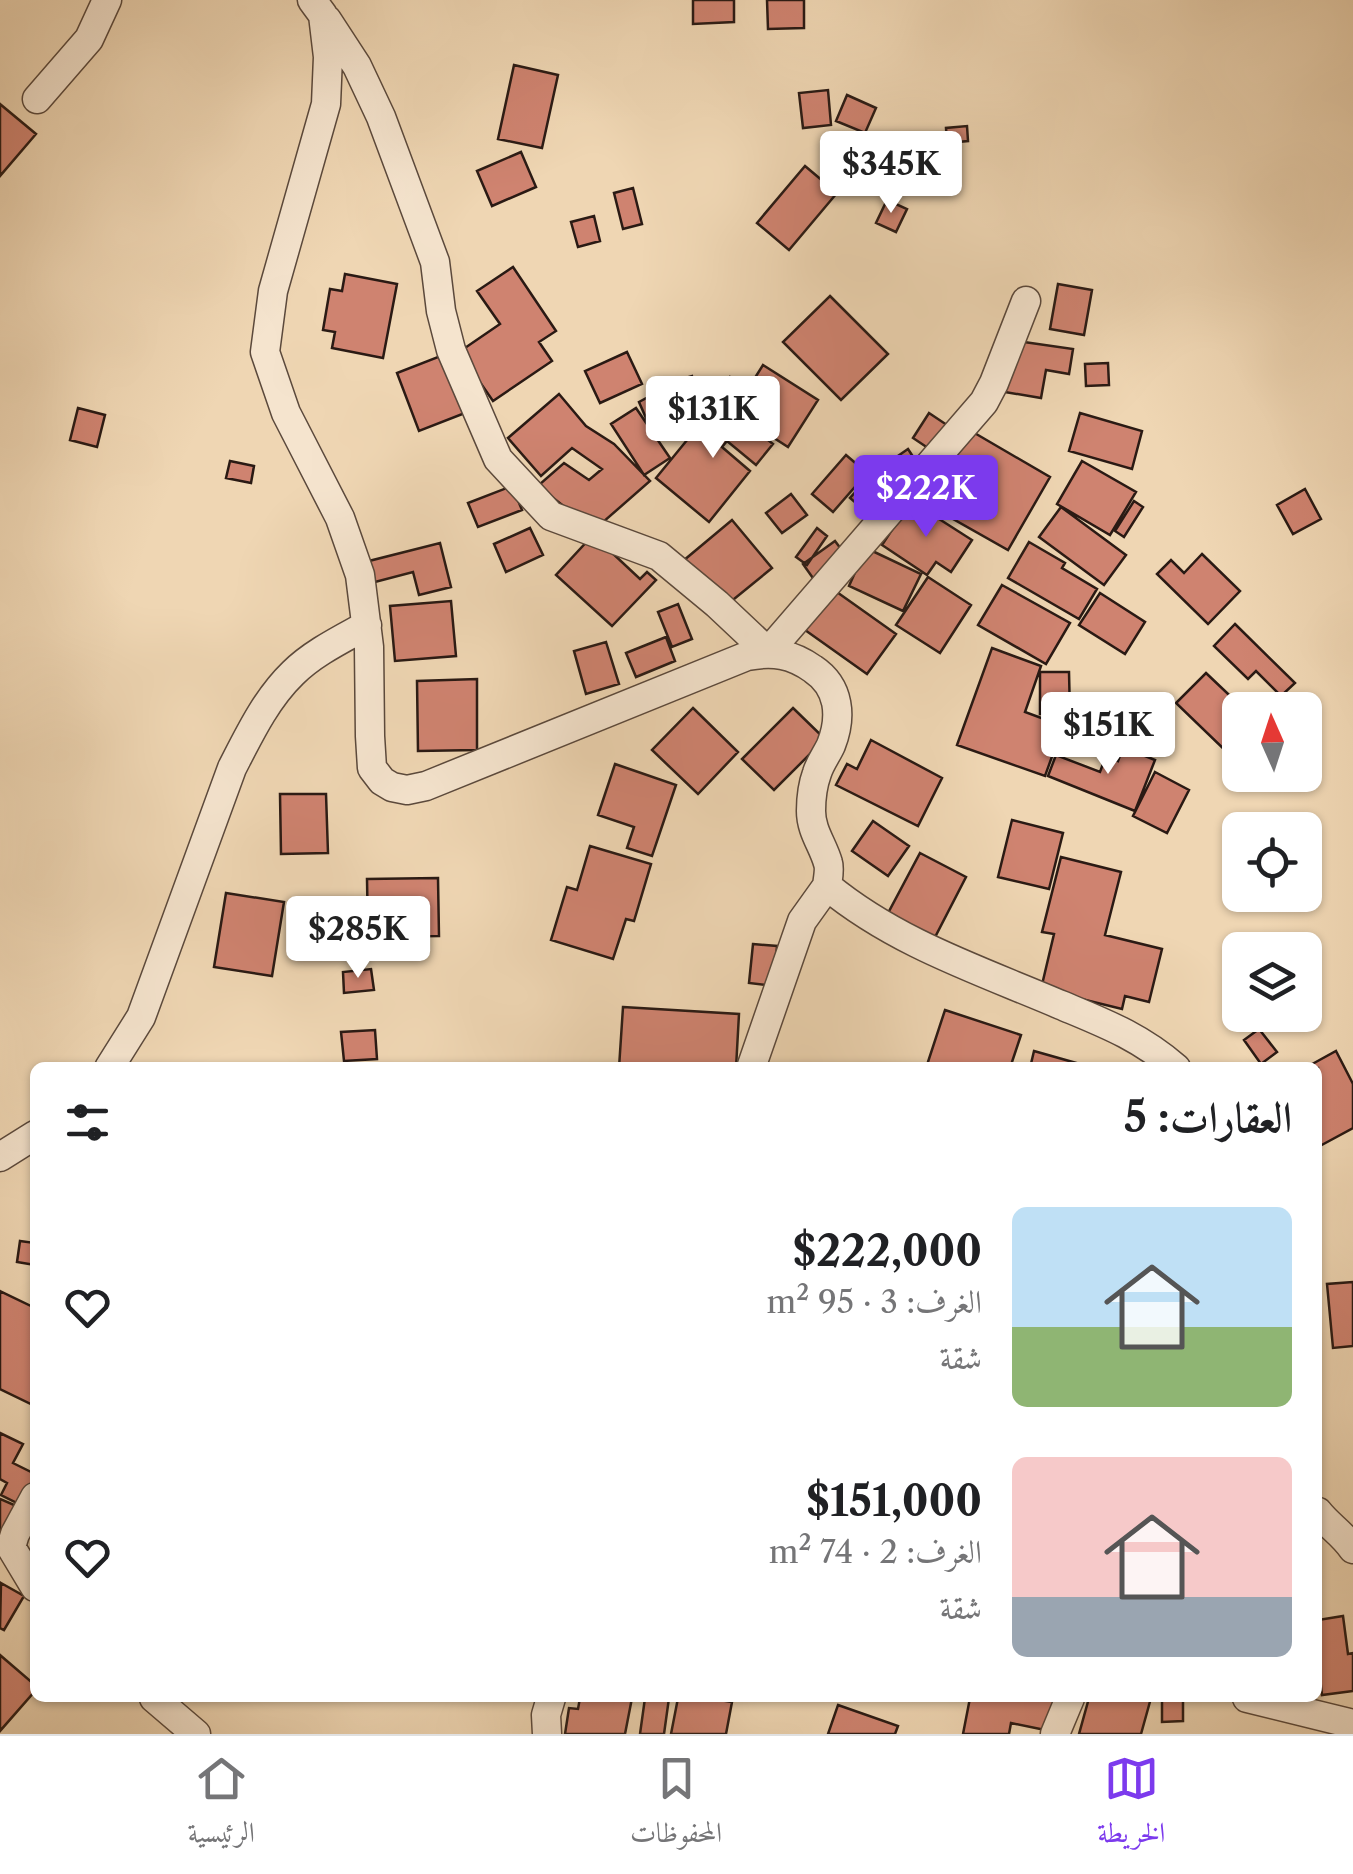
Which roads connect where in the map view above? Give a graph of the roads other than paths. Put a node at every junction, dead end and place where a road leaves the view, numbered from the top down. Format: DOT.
graph roads {
  1 [pos="107,0"];
  2 [pos="318,7"];
  3 [pos="37,99"];
  4 [pos="1026,302"];
  5 [pos="367,625"];
  6 [pos="768,652"];
  7 [pos="827,886"];
  8 [pos="113,1062"];
  9 [pos="753,1062"];
  10 [pos="1169,1062"];
  11 [pos="30,1138"];
  12 [pos="0,1157"];
  13 [pos="30,1507"];
  14 [pos="1322,1517"];
  15 [pos="1353,1549"];
  16 [pos="30,1578"];
  17 [pos="159,1702"];
  18 [pos="550,1702"];
  19 [pos="1068,1702"];
  20 [pos="1263,1702"];
  21 [pos="1353,1724"];
  22 [pos="196,1734"];
  23 [pos="547,1734"];
  24 [pos="1055,1734"];
  1 -- 3 [label="street"];
  2 -- 5 [label="street"];
  2 -- 6 [label="street"];
  4 -- 6 [label="street"];
  5 -- 6 [label="street"];
  5 -- 8 [label="street"];
  6 -- 7 [label="street"];
  7 -- 9 [label="street"];
  7 -- 10 [label="street"];
  11 -- 12 [label="street"];
  13 -- 16 [label="street"];
  14 -- 15 [label="street"];
  17 -- 22 [label="street"];
  18 -- 23 [label="street"];
  19 -- 24 [label="street"];
  20 -- 21 [label="street"];
}
